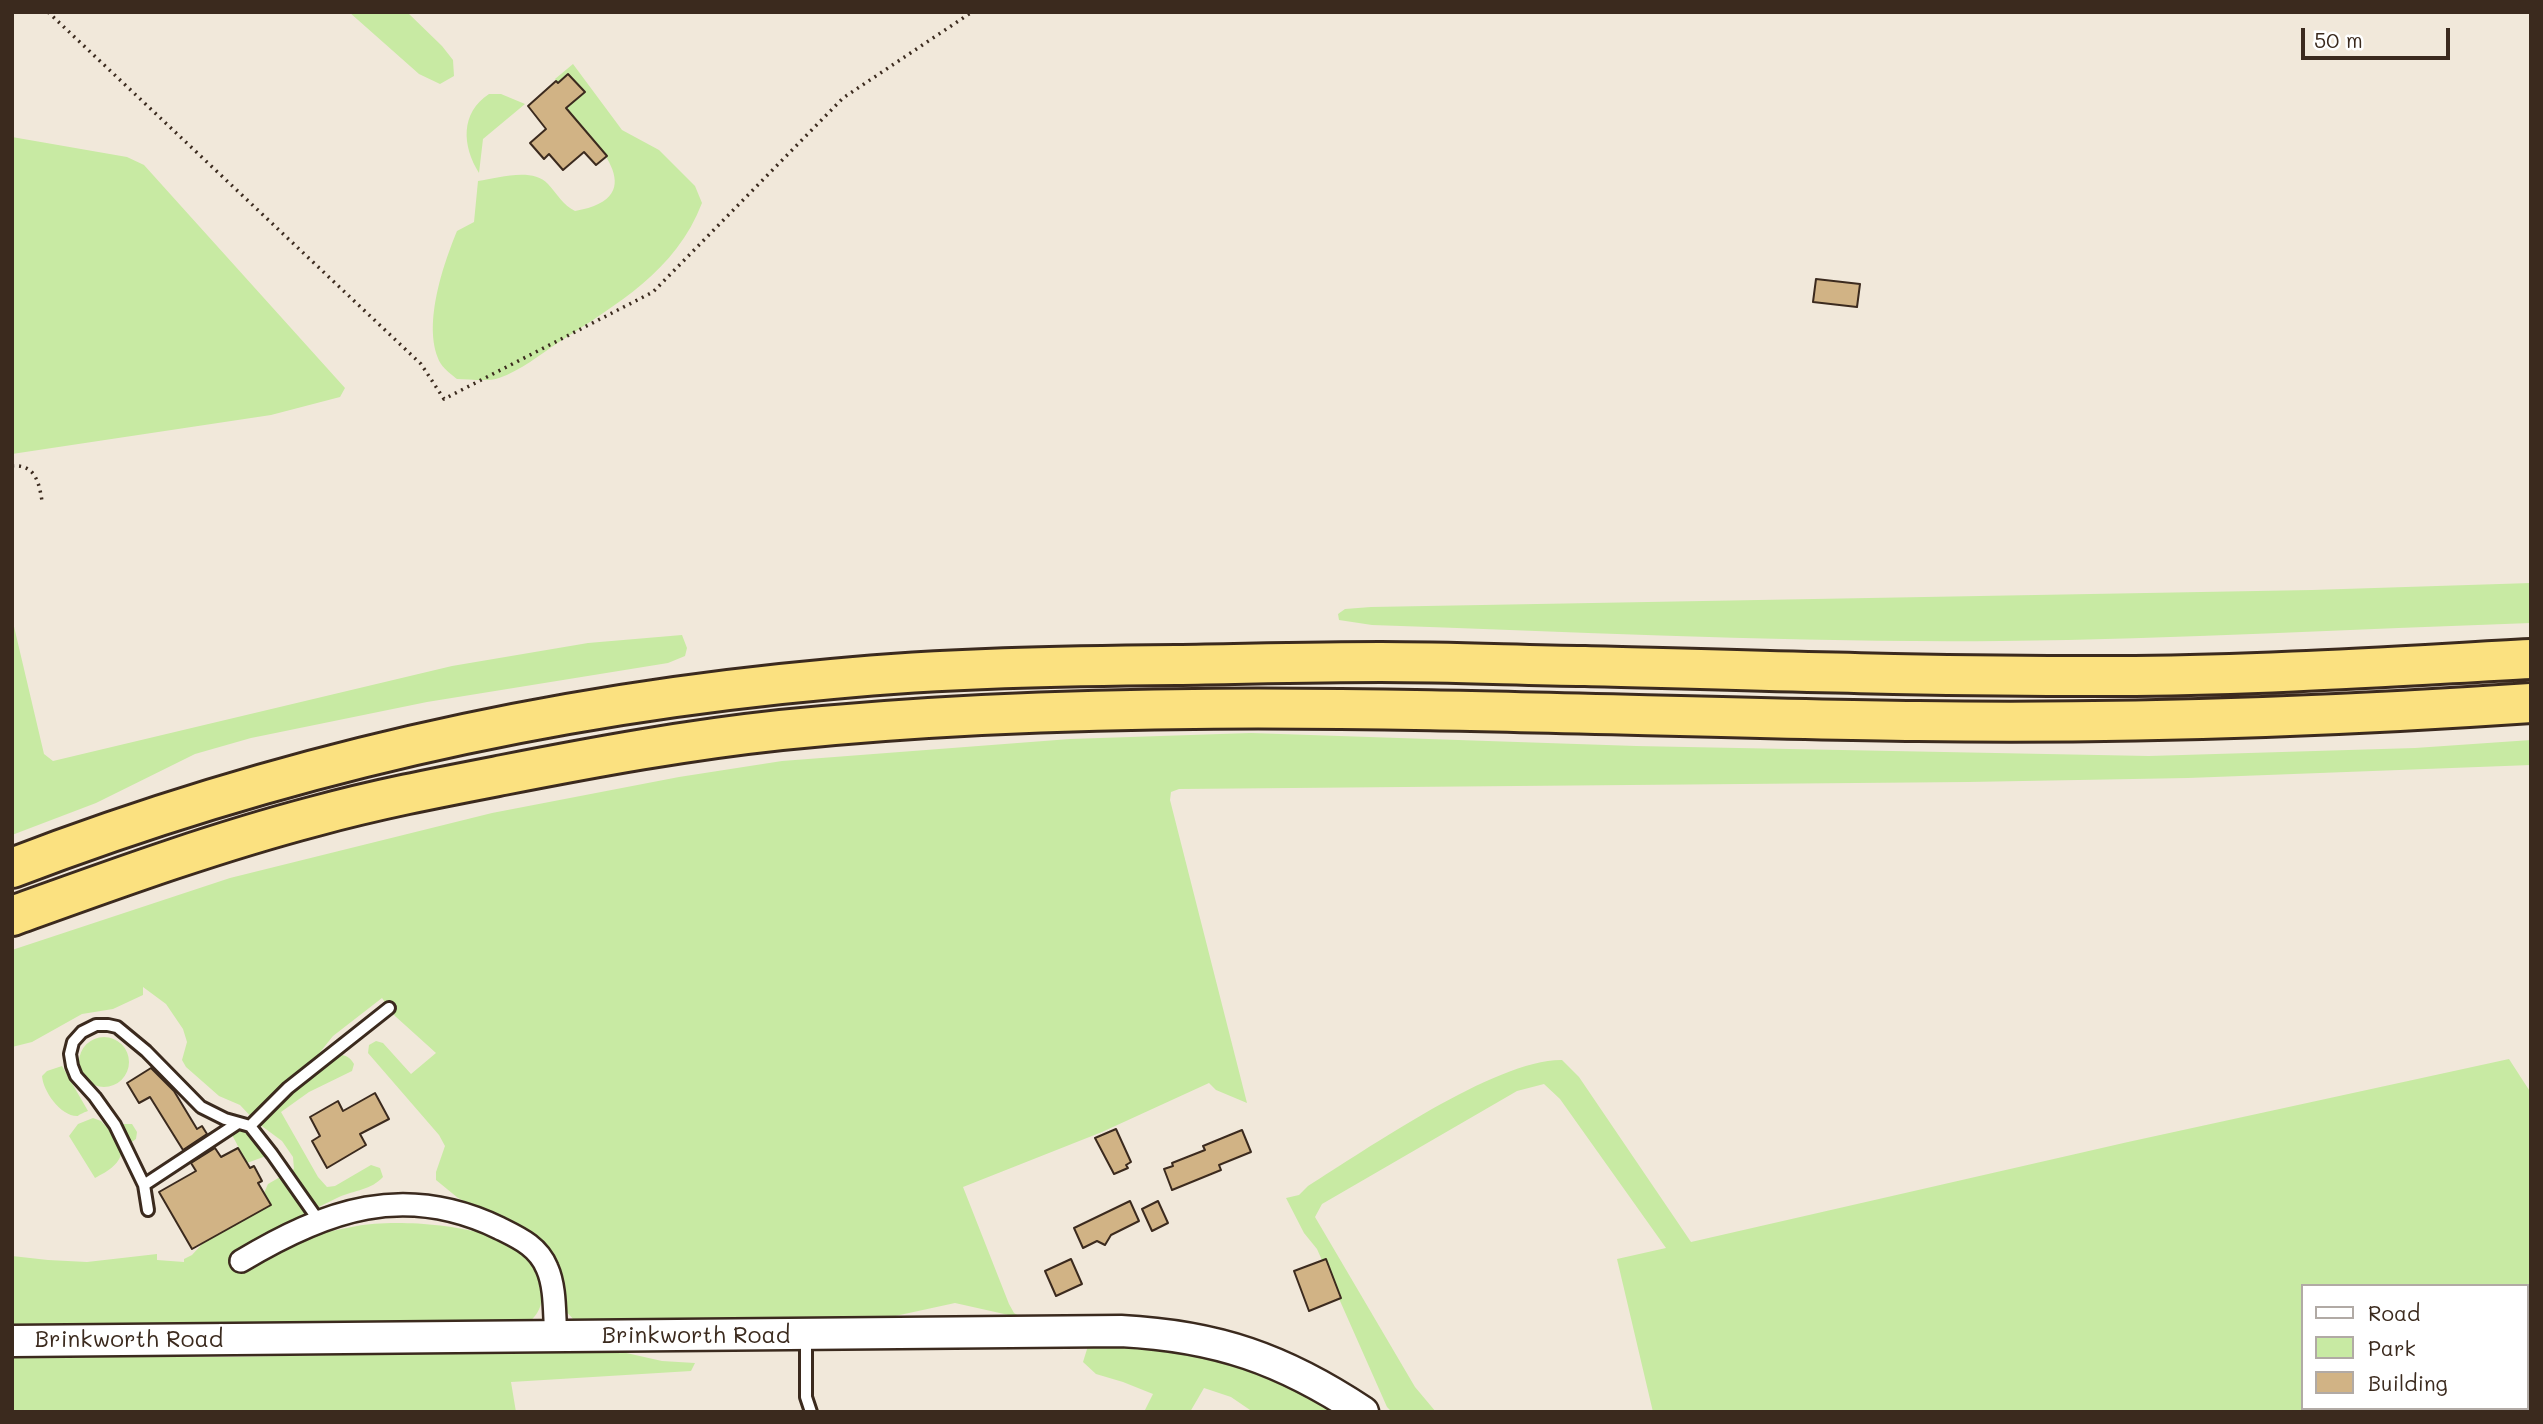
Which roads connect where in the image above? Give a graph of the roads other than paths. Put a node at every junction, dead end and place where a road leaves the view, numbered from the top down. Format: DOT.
graph roads {
  1 [pos="2531,659"];
  2 [pos="2531,703"];
  3 [pos="12,868"];
  4 [pos="12,916"];
  5 [pos="389,1008"];
  6 [pos="238,1123"];
  7 [pos="250,1126"];
  8 [pos="144,1185"];
  9 [pos="148,1210"];
  10 [pos="319,1221"];
  11 [pos="241,1261"];
  12 [pos="806,1335"];
  13 [pos="556,1337"];
  14 [pos="12,1341"];
  15 [pos="811,1412"];
  16 [pos="1363,1412"];
  1 -- 3 [label="highway"];
  2 -- 4 [label="highway"];
  5 -- 7 [label="lane"];
  6 -- 7 [label="lane"];
  6 -- 8 [label="lane"];
  6 -- 8 [label="lane"];
  7 -- 10 [label="lane"];
  8 -- 9 [label="lane"];
  10 -- 11 [label="street"];
  10 -- 13 [label="street"];
  12 -- 13 [label="main road, Brinkworth Road"];
  12 -- 15 [label="lane"];
  12 -- 16 [label="main road, Brinkworth Road"];
  13 -- 14 [label="main road, Brinkworth Road"];
}
